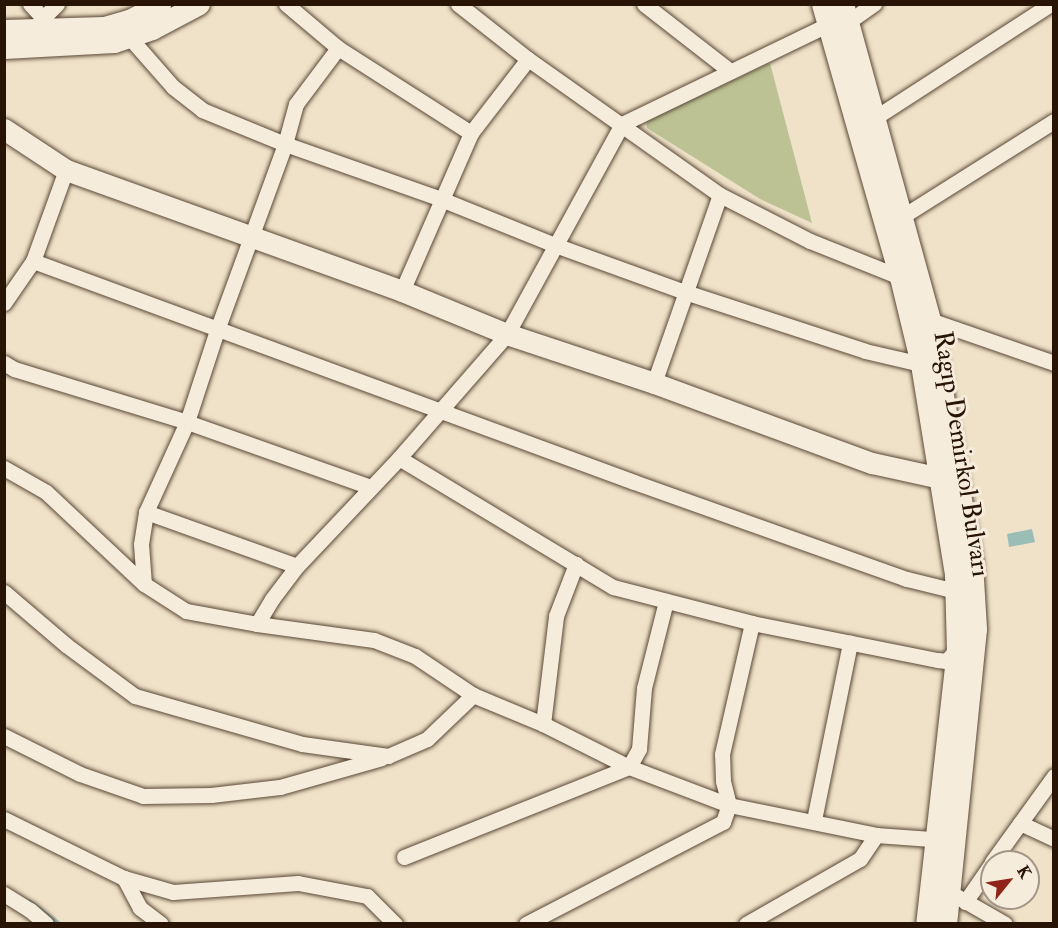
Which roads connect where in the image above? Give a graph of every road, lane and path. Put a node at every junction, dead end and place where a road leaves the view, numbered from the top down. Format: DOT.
graph roads {
  1 [pos="30,4"];
  2 [pos="57,4"];
  3 [pos="160,4"];
  4 [pos="199,4"];
  5 [pos="286,4"];
  6 [pos="458,4"];
  7 [pos="644,4"];
  8 [pos="874,4"];
  9 [pos="1051,4"];
  10 [pos="836,14"];
  11 [pos="49,24"];
  12 [pos="4,30"];
  13 [pos="130,38"];
  14 [pos="4,48"];
  15 [pos="338,48"];
  16 [pos="528,59"];
  17 [pos="730,71"];
  18 [pos="876,117"];
  19 [pos="1053,121"];
  20 [pos="622,124"];
  21 [pos="4,129"];
  22 [pos="471,133"];
  23 [pos="285,144"];
  24 [pos="66,170"];
  25 [pos="720,195"];
  26 [pos="441,199"];
  27 [pos="903,216"];
  28 [pos="251,238"];
  29 [pos="555,245"];
  30 [pos="33,261"];
  31 [pos="900,277"];
  32 [pos="402,291"];
  33 [pos="685,292"];
  34 [pos="4,303"];
  35 [pos="930,320"];
  36 [pos="216,330"];
  37 [pos="507,334"];
  38 [pos="4,363"];
  39 [pos="1053,363"];
  40 [pos="921,364"];
  41 [pos="654,383"];
  42 [pos="439,410"];
  43 [pos="187,422"];
  44 [pos="399,458"];
  45 [pos="4,468"];
  46 [pos="940,478"];
  47 [pos="371,488"];
  48 [pos="146,512"];
  49 [pos="576,564"];
  50 [pos="297,566"];
  51 [pos="144,584"];
  52 [pos="956,591"];
  53 [pos="4,592"];
  54 [pos="666,601"];
  55 [pos="752,623"];
  56 [pos="257,624"];
  57 [pos="850,643"];
  58 [pos="957,649"];
  59 [pos="473,695"];
  60 [pos="543,724"];
  61 [pos="4,736"];
  62 [pos="388,756"];
  63 [pos="630,767"];
  64 [pos="1053,776"];
  65 [pos="729,805"];
  66 [pos="4,819"];
  67 [pos="814,820"];
  68 [pos="1020,823"];
  69 [pos="876,834"];
  70 [pos="1053,839"];
  71 [pos="945,840"];
  72 [pos="1001,850"];
  73 [pos="404,857"];
  74 [pos="980,874"];
  75 [pos="124,878"];
  76 [pos="931,882"];
  77 [pos="4,894"];
  78 [pos="957,897"];
  79 [pos="46,924"];
  80 [pos="161,924"];
  81 [pos="395,924"];
  82 [pos="526,924"];
  83 [pos="746,924"];
  84 [pos="926,924"];
  85 [pos="946,924"];
  86 [pos="1005,924"];
  1 -- 11 [label="street"];
  2 -- 11 [label="street"];
  3 -- 11 [label="main road"];
  4 -- 13 [label="main road"];
  5 -- 15 [label="street"];
  6 -- 16 [label="street"];
  7 -- 17 [label="street"];
  8 -- 10 [label="street"];
  9 -- 18 [label="street"];
  10 -- 17 [label="street"];
  10 -- 18 [label="main road, Ragıp Demirkol Bulvarı"];
  10 -- 31 [label="main road, Ragıp Demirkol Bulvarı"];
  11 -- 12 [label="main road"];
  13 -- 14 [label="main road"];
  13 -- 23 [label="street"];
  15 -- 22 [label="street"];
  15 -- 23 [label="street"];
  16 -- 20 [label="street"];
  16 -- 22 [label="street"];
  17 -- 20 [label="street"];
  18 -- 27 [label="main road, Ragıp Demirkol Bulvarı"];
  19 -- 27 [label="street"];
  20 -- 25 [label="street"];
  20 -- 29 [label="street"];
  21 -- 24 [label="main road"];
  22 -- 26 [label="street"];
  23 -- 26 [label="street"];
  23 -- 28 [label="street"];
  24 -- 28 [label="main road"];
  24 -- 30 [label="street"];
  25 -- 31 [label="street"];
  25 -- 33 [label="street"];
  26 -- 29 [label="street"];
  26 -- 32 [label="street"];
  27 -- 35 [label="main road, Ragıp Demirkol Bulvarı"];
  28 -- 32 [label="main road"];
  28 -- 36 [label="street"];
  29 -- 33 [label="street"];
  29 -- 37 [label="street"];
  30 -- 34 [label="street"];
  30 -- 36 [label="street"];
  31 -- 40 [label="main road, Ragıp Demirkol Bulvarı"];
  32 -- 37 [label="main road"];
  33 -- 40 [label="street"];
  33 -- 41 [label="street"];
  35 -- 39 [label="street"];
  35 -- 71 [label="main road, Ragıp Demirkol Bulvarı"];
  36 -- 42 [label="street"];
  36 -- 43 [label="street"];
  37 -- 41 [label="main road"];
  37 -- 42 [label="street"];
  38 -- 43 [label="street"];
  40 -- 46 [label="main road, Ragıp Demirkol Bulvarı"];
  41 -- 46 [label="main road"];
  42 -- 44 [label="street"];
  42 -- 52 [label="street"];
  43 -- 47 [label="street"];
  43 -- 48 [label="street"];
  44 -- 47 [label="street"];
  44 -- 49 [label="street"];
  45 -- 51 [label="street"];
  46 -- 52 [label="main road, Ragıp Demirkol Bulvarı"];
  47 -- 50 [label="street"];
  48 -- 50 [label="street"];
  48 -- 51 [label="street"];
  49 -- 54 [label="street"];
  49 -- 60 [label="street"];
  50 -- 56 [label="street"];
  51 -- 56 [label="street"];
  52 -- 58 [label="main road, Ragıp Demirkol Bulvarı"];
  53 -- 62 [label="street"];
  54 -- 55 [label="street"];
  54 -- 63 [label="street"];
  55 -- 57 [label="street"];
  55 -- 65 [label="street"];
  56 -- 59 [label="street"];
  57 -- 58 [label="street"];
  57 -- 67 [label="street"];
  58 -- 71 [label="main road, Ragıp Demirkol Bulvarı"];
  59 -- 60 [label="street"];
  59 -- 62 [label="street"];
  60 -- 63 [label="street"];
  61 -- 62 [label="street"];
  63 -- 65 [label="street"];
  63 -- 73 [label="street"];
  64 -- 68 [label="street"];
  65 -- 67 [label="street"];
  65 -- 82 [label="street"];
  66 -- 75 [label="street"];
  67 -- 69 [label="street"];
  68 -- 70 [label="street"];
  68 -- 72 [label="street"];
  69 -- 71 [label="street"];
  69 -- 83 [label="street"];
  71 -- 76 [label="main road, Ragıp Demirkol Bulvarı"];
  71 -- 78 [label="main road, Ragıp Demirkol Bulvarı"];
  74 -- 78 [label="street"];
  75 -- 80 [label="street"];
  75 -- 81 [label="street"];
  76 -- 78 [label="street"];
  76 -- 84 [label="main road, Ragıp Demirkol Bulvarı"];
  77 -- 79 [label="street"];
  78 -- 85 [label="main road, Ragıp Demirkol Bulvarı"];
  78 -- 86 [label="street"];
}
